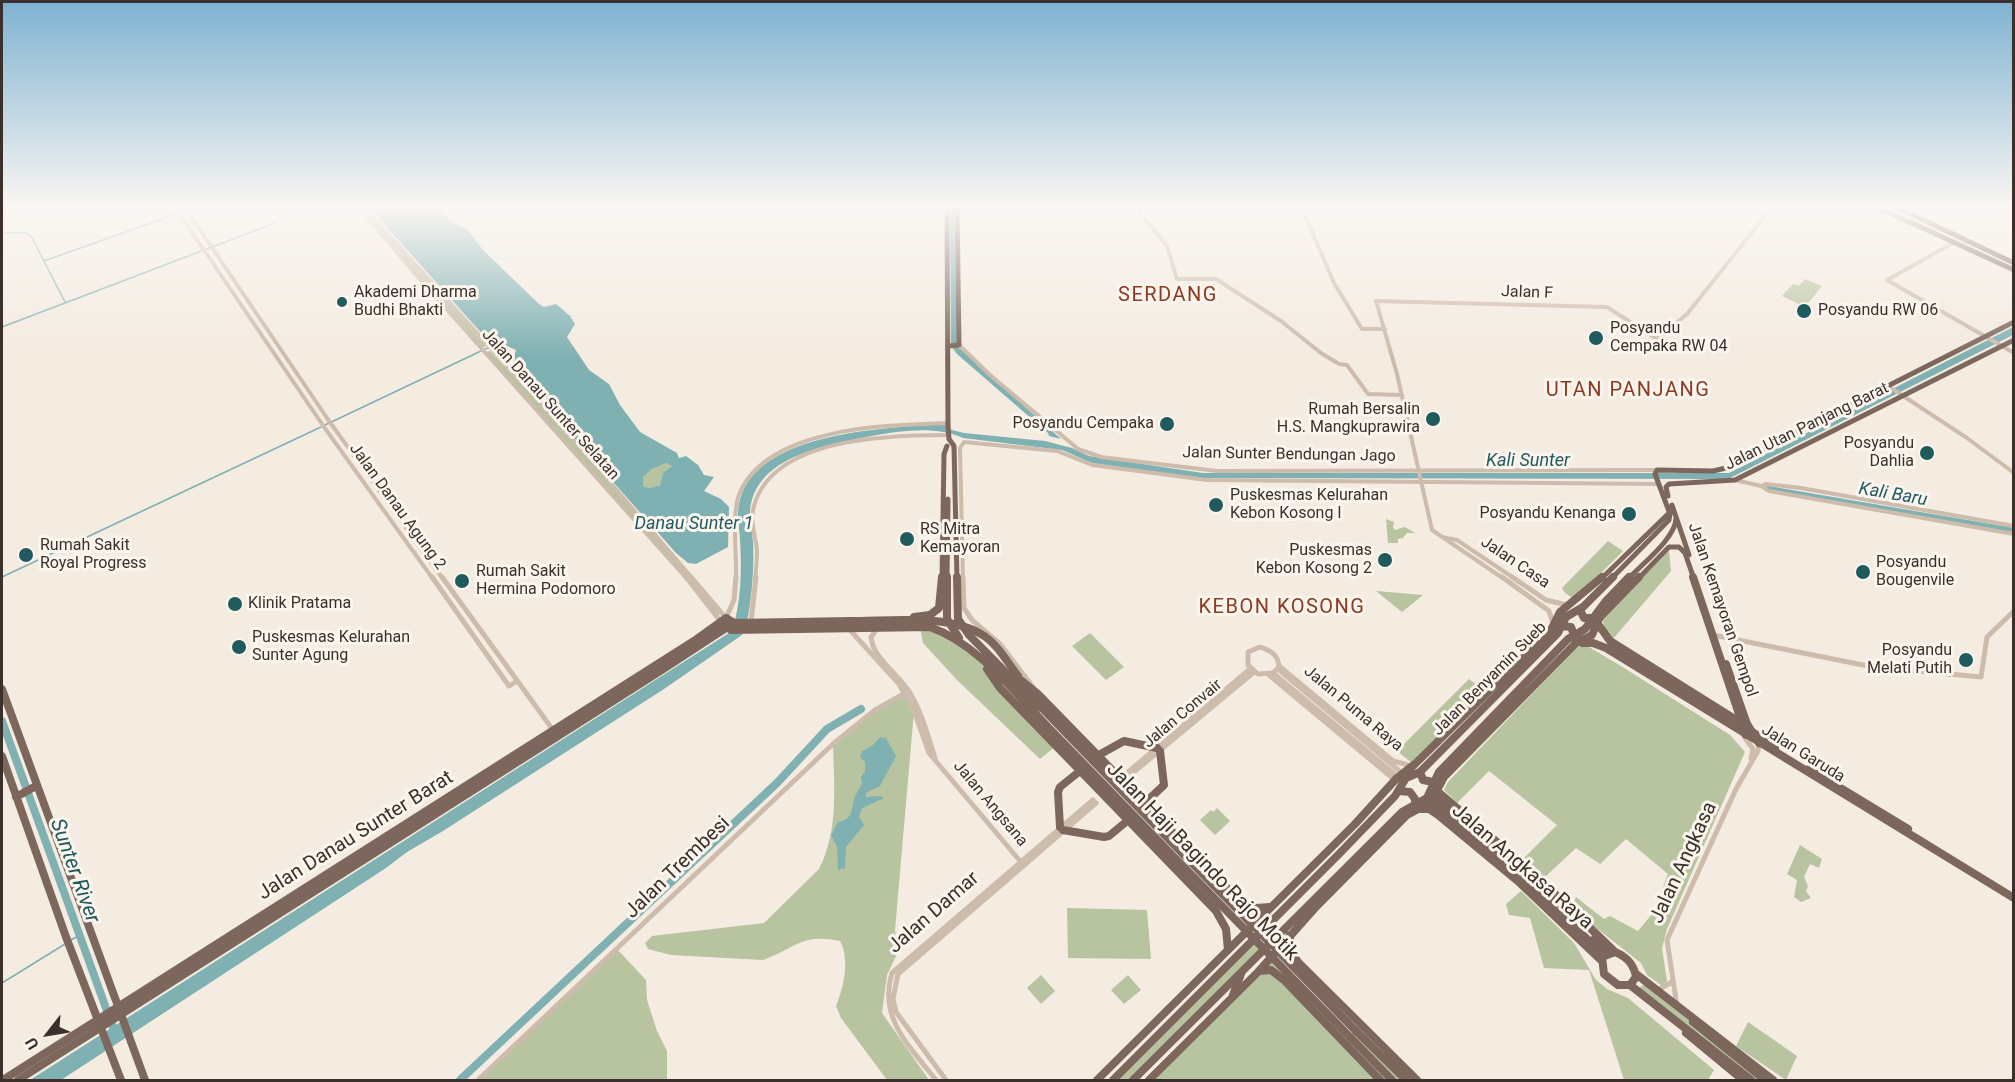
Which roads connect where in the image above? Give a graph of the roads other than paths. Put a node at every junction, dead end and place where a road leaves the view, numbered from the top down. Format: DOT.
graph roads {
  1 [pos="208,256"];
  2 [pos="217,256"];
  3 [pos="401,256"];
  4 [pos="406,256"];
  5 [pos="948,256"];
  6 [pos="958,256"];
  7 [pos="1170,256"];
  8 [pos="1323,256"];
  9 [pos="1733,256"];
  10 [pos="1932,256"];
  11 [pos="1990,256"];
  12 [pos="1993,256"];
  13 [pos="2013,267"];
  14 [pos="2013,322"];
  15 [pos="1385,329"];
  16 [pos="1988,337"];
  17 [pos="2013,340"];
  18 [pos="1999,344"];
  19 [pos="958,345"];
  20 [pos="950,346"];
  21 [pos="485,349"];
  22 [pos="2013,353"];
  23 [pos="1889,386"];
  24 [pos="1902,394"];
  25 [pos="1401,395"];
  26 [pos="948,433"];
  27 [pos="955,467"];
  28 [pos="947,468"];
  29 [pos="1418,471"];
  30 [pos="1656,471"];
  31 [pos="2013,473"];
  32 [pos="1731,481"];
  33 [pos="1421,482"];
  34 [pos="1659,482"];
  35 [pos="1761,486"];
  36 [pos="956,489"];
  37 [pos="947,494"];
  38 [pos="961,495"];
  39 [pos="1670,511"];
  40 [pos="1676,518"];
  41 [pos="2013,526"];
  42 [pos="1660,530"];
  43 [pos="2013,534"];
  44 [pos="1670,536"];
  45 [pos="1442,537"];
  46 [pos="1651,538"];
  47 [pos="1661,544"];
  48 [pos="1640,545"];
  49 [pos="953,547"];
  50 [pos="1681,548"];
  51 [pos="1628,557"];
  52 [pos="1643,564"];
  53 [pos="949,571"];
  54 [pos="957,571"];
  55 [pos="1642,574"];
  56 [pos="1606,582"];
  57 [pos="1588,591"];
  58 [pos="944,592"];
  59 [pos="1618,598"];
  60 [pos="1606,601"];
  61 [pos="1574,604"];
  62 [pos="939,609"];
  63 [pos="947,610"];
  64 [pos="1580,610"];
  65 [pos="2013,611"];
  66 [pos="958,615"];
  67 [pos="919,616"];
  68 [pos="837,621"];
  69 [pos="1595,621"];
  70 [pos="749,622"];
  71 [pos="729,623"];
  72 [pos="1553,623"];
  73 [pos="849,624"];
  74 [pos="1562,626"];
  75 [pos="879,627"];
  76 [pos="920,627"];
  77 [pos="1574,635"];
  78 [pos="1714,635"];
  79 [pos="964,644"];
  80 [pos="1576,644"];
  81 [pos="1608,645"];
  82 [pos="1541,650"];
  83 [pos="1519,661"];
  84 [pos="987,668"];
  85 [pos="1252,670"];
  86 [pos="1275,671"];
  87 [pos="1547,674"];
  88 [pos="514,677"];
  89 [pos="1020,679"];
  90 [pos="1523,686"];
  91 [pos="2,688"];
  92 [pos="907,692"];
  93 [pos="1038,694"];
  94 [pos="1486,699"];
  95 [pos="1041,708"];
  96 [pos="1736,710"];
  97 [pos="1728,721"];
  98 [pos="1742,724"];
  99 [pos="553,730"];
  100 [pos="1749,733"];
  101 [pos="1475,735"];
  102 [pos="1759,743"];
  103 [pos="1159,749"];
  104 [pos="1470,754"];
  105 [pos="2,756"];
  106 [pos="1097,756"];
  107 [pos="1751,762"];
  108 [pos="1412,766"];
  109 [pos="1080,771"];
  110 [pos="1420,772"];
  111 [pos="1128,774"];
  112 [pos="1398,777"];
  113 [pos="1433,782"];
  114 [pos="1828,782"];
  115 [pos="34,787"];
  116 [pos="1399,791"];
  117 [pos="18,796"];
  118 [pos="1435,798"];
  119 [pos="1094,801"];
  120 [pos="1415,806"];
  121 [pos="1143,807"];
  122 [pos="1378,814"];
  123 [pos="1127,821"];
  124 [pos="1355,825"];
  125 [pos="1061,829"];
  126 [pos="1387,835"];
  127 [pos="1375,838"];
  128 [pos="1146,840"];
  129 [pos="1158,841"];
  130 [pos="1180,857"];
  131 [pos="1022,863"];
  132 [pos="1294,884"];
  133 [pos="1317,895"];
  134 [pos="2013,896"];
  135 [pos="1293,898"];
  136 [pos="1238,899"];
  137 [pos="1271,906"];
  138 [pos="1314,909"];
  139 [pos="1216,911"];
  140 [pos="1291,933"];
  141 [pos="939,934"];
  142 [pos="1228,950"];
  143 [pos="1607,955"];
  144 [pos="1298,962"];
  145 [pos="1242,970"];
  146 [pos="1259,971"];
  147 [pos="1636,974"];
  148 [pos="1213,980"];
  149 [pos="1284,980"];
  150 [pos="1672,982"];
  151 [pos="1630,985"];
  152 [pos="1648,985"];
  153 [pos="1188,989"];
  154 [pos="1656,991"];
  155 [pos="1642,995"];
  156 [pos="1231,999"];
  157 [pos="1677,1006"];
  158 [pos="119,1013"];
  159 [pos="1689,1016"];
  160 [pos="102,1024"];
  161 [pos="1679,1025"];
  162 [pos="1353,1034"];
  163 [pos="1387,1079"];
  164 [pos="3,1080"];
  165 [pos="18,1080"];
  166 [pos="121,1080"];
  167 [pos="145,1080"];
  168 [pos="478,1080"];
  169 [pos="936,1080"];
  170 [pos="946,1080"];
  171 [pos="1097,1080"];
  172 [pos="1113,1080"];
  173 [pos="1133,1080"];
  174 [pos="1149,1080"];
  175 [pos="1406,1080"];
  176 [pos="1417,1080"];
  177 [pos="1743,1080"];
  178 [pos="1751,1080"];
  179 [pos="1765,1080"];
  180 [pos="1773,1080"];
  1 -- 88 [label="street, Jalan Danau Agung 2"];
  2 -- 88 [label="street, Jalan Danau Agung 2"];
  3 -- 21 [label="street, Jalan Danau Sunter Selatan"];
  4 -- 21 [label="street, Jalan Danau Sunter Selatan"];
  5 -- 20 [label="main road"];
  6 -- 19 [label="main road"];
  7 -- 25 [label="street"];
  8 -- 15 [label="street"];
  9 -- 15 [label="street, Jalan F"];
  10 -- 16 [label="street"];
  11 -- 13 [label="main road"];
  12 -- 13 [label="main road"];
  14 -- 16 [label="main road"];
  15 -- 25 [label="street"];
  16 -- 18 [label="street"];
  16 -- 23 [label="main road"];
  17 -- 18 [label="main road, Jalan Utan Panjang Barat"];
  18 -- 22 [label="street"];
  18 -- 24 [label="main road, Jalan Utan Panjang Barat"];
  19 -- 20 [label="main road"];
  19 -- 29 [label="street, Jalan Sunter Bendungan Jago"];
  20 -- 26 [label="main road"];
  21 -- 71 [label="street, Jalan Danau Sunter Selatan"];
  23 -- 24 [label="street"];
  23 -- 30 [label="main road"];
  24 -- 31 [label="street"];
  24 -- 32 [label="main road, Jalan Utan Panjang Barat"];
  25 -- 29 [label="street"];
  26 -- 27 [label="main road"];
  26 -- 28 [label="main road"];
  26 -- 37 [label="main road"];
  26 -- 70 [label="street"];
  26 -- 71 [label="street"];
  27 -- 28 [label="main road"];
  27 -- 36 [label="main road"];
  28 -- 37 [label="main road"];
  29 -- 30 [label="street"];
  29 -- 33 [label="street"];
  30 -- 34 [label="main road"];
  32 -- 35 [label="street"];
  32 -- 40 [label="main road, Jalan Kemayoran Gempol"];
  33 -- 34 [label="street"];
  33 -- 38 [label="street"];
  33 -- 45 [label="street, Jalan Casa"];
  34 -- 39 [label="main road"];
  35 -- 41 [label="street"];
  35 -- 43 [label="street"];
  36 -- 38 [label="main road"];
  36 -- 49 [label="main road"];
  37 -- 49 [label="main road"];
  38 -- 49 [label="street"];
  39 -- 42 [label="main road, Jalan Benyamin Sueb"];
  39 -- 48 [label="main road, Jalan Benyamin Sueb"];
  40 -- 44 [label="main road, Jalan Benyamin Sueb"];
  40 -- 78 [label="main road, Jalan Kemayoran Gempol"];
  42 -- 44 [label="main road"];
  42 -- 46 [label="main road, Jalan Benyamin Sueb"];
  44 -- 47 [label="main road, Jalan Benyamin Sueb"];
  45 -- 61 [label="street, Jalan Casa"];
  45 -- 72 [label="street, Jalan Casa"];
  46 -- 47 [label="main road"];
  46 -- 48 [label="main road, Jalan Benyamin Sueb"];
  47 -- 52 [label="main road, Jalan Benyamin Sueb"];
  48 -- 51 [label="main road, Jalan Benyamin Sueb"];
  49 -- 53 [label="main road"];
  49 -- 54 [label="main road"];
  49 -- 58 [label="main road"];
  49 -- 93 [label="street, Jalan Haji Bagindo Rajo Motik"];
  50 -- 55 [label="main road, Jalan Benyamin Sueb"];
  50 -- 78 [label="main road, Jalan Kemayoran Gempol"];
  51 -- 56 [label="main road, Jalan Benyamin Sueb"];
  51 -- 57 [label="main road, Jalan Benyamin Sueb"];
  52 -- 55 [label="main road"];
  52 -- 60 [label="main road, Jalan Benyamin Sueb"];
  53 -- 54 [label="main road"];
  53 -- 58 [label="main road"];
  54 -- 66 [label="main road"];
  55 -- 59 [label="main road, Jalan Benyamin Sueb"];
  56 -- 57 [label="main road"];
  56 -- 64 [label="main road, Jalan Benyamin Sueb"];
  57 -- 61 [label="main road, Jalan Benyamin Sueb"];
  58 -- 62 [label="main road"];
  58 -- 63 [label="main road"];
  59 -- 60 [label="main road"];
  59 -- 69 [label="main road, Jalan Benyamin Sueb"];
  60 -- 69 [label="main road, Jalan Benyamin Sueb"];
  61 -- 72 [label="main road, Jalan Benyamin Sueb"];
  62 -- 63 [label="main road"];
  62 -- 67 [label="main road"];
  63 -- 66 [label="main road"];
  63 -- 79 [label="main road"];
  64 -- 69 [label="main road"];
  64 -- 74 [label="main road, Jalan Benyamin Sueb"];
  65 -- 78 [label="street"];
  66 -- 95 [label="main road"];
  67 -- 68 [label="main road"];
  67 -- 76 [label="main road"];
  68 -- 70 [label="main road, Jalan Haji Bagindo Rajo Motik"];
  68 -- 73 [label="main road, Jalan Haji Bagindo Rajo Motik"];
  69 -- 77 [label="main road, Jalan Benyamin Sueb"];
  69 -- 80 [label="main road, Jalan Benyamin Sueb"];
  69 -- 81 [label="main road, Jalan Garuda"];
  70 -- 71 [label="main road, Jalan Haji Bagindo Rajo Motik"];
  71 -- 73 [label="main road, Jalan Haji Bagindo Rajo Motik"];
  71 -- 99 [label="main road, Jalan Danau Sunter Barat"];
  71 -- 158 [label="main road, Jalan Danau Sunter Barat"];
  72 -- 83 [label="main road, Jalan Benyamin Sueb"];
  73 -- 75 [label="main road, Jalan Haji Bagindo Rajo Motik"];
  73 -- 89 [label="main road, Jalan Haji Bagindo Rajo Motik, bridge"];
  73 -- 92 [label="street, Jalan Angsana"];
  74 -- 77 [label="main road"];
  74 -- 82 [label="main road, Jalan Benyamin Sueb"];
  75 -- 76 [label="main road, Jalan Haji Bagindo Rajo Motik"];
  75 -- 92 [label="street, Jalan Angsana"];
  76 -- 79 [label="main road, Jalan Haji Bagindo Rajo Motik"];
  77 -- 90 [label="main road, Jalan Benyamin Sueb"];
  78 -- 96 [label="main road, Jalan Kemayoran Gempol"];
  78 -- 100 [label="main road, Jalan Kemayoran Gempol"];
  79 -- 84 [label="main road, Jalan Haji Bagindo Rajo Motik"];
  80 -- 81 [label="main road, Jalan Garuda"];
  80 -- 87 [label="main road, Jalan Benyamin Sueb"];
  81 -- 97 [label="main road, Jalan Garuda"];
  82 -- 83 [label="main road"];
  82 -- 94 [label="main road, Jalan Benyamin Sueb"];
  83 -- 94 [label="main road, Jalan Benyamin Sueb"];
  84 -- 109 [label="main road, Jalan Haji Bagindo Rajo Motik"];
  84 -- 129 [label="main road, Jalan Haji Bagindo Rajo Motik"];
  85 -- 86 [label="street"];
  85 -- 86 [label="street"];
  85 -- 103 [label="street, Jalan Convair"];
  86 -- 108 [label="street, Jalan Puma Raya"];
  86 -- 112 [label="street, Jalan Puma Raya"];
  86 -- 112 [label="street, Jalan Puma Raya"];
  87 -- 90 [label="main road"];
  87 -- 104 [label="main road, Jalan Benyamin Sueb"];
  88 -- 99 [label="street, Jalan Danau Agung 2"];
  89 -- 93 [label="main road, Jalan Haji Bagindo Rajo Motik"];
  89 -- 95 [label="main road, Jalan Haji Bagindo Rajo Motik"];
  90 -- 101 [label="main road, Jalan Benyamin Sueb"];
  91 -- 115 [label="main road"];
  92 -- 131 [label="street, Jalan Angsana"];
  92 -- 168 [label="street, Jalan Trembesi"];
  93 -- 106 [label="main road, Jalan Haji Bagindo Rajo Motik"];
  94 -- 108 [label="main road, Jalan Benyamin Sueb"];
  94 -- 110 [label="main road, Jalan Benyamin Sueb"];
  95 -- 121 [label="main road, Jalan Haji Bagindo Rajo Motik"];
  96 -- 97 [label="main road"];
  96 -- 98 [label="main road, Jalan Kemayoran Gempol"];
  97 -- 98 [label="main road, Jalan Garuda"];
  97 -- 100 [label="main road, Jalan Garuda"];
  97 -- 107 [label="street"];
  98 -- 100 [label="main road, Jalan Garuda"];
  99 -- 158 [label="main road, Jalan Danau Sunter Barat"];
  100 -- 102 [label="main road, Jalan Garuda"];
  100 -- 114 [label="main road, Jalan Garuda"];
  101 -- 104 [label="main road"];
  101 -- 113 [label="main road, Jalan Benyamin Sueb"];
  102 -- 107 [label="street, Jalan Angkasa"];
  102 -- 114 [label="main road, Jalan Garuda"];
  103 -- 106 [label="main road"];
  103 -- 111 [label="street, Jalan Convair"];
  103 -- 121 [label="main road"];
  104 -- 118 [label="main road, Jalan Benyamin Sueb"];
  105 -- 117 [label="main road"];
  106 -- 121 [label="main road, Jalan Haji Bagindo Rajo Motik"];
  107 -- 150 [label="street, Jalan Angkasa"];
  108 -- 112 [label="main road, Jalan Benyamin Sueb"];
  109 -- 123 [label="main road, Jalan Haji Bagindo Rajo Motik"];
  109 -- 125 [label="main road"];
  110 -- 113 [label="main road"];
  110 -- 116 [label="main road, Jalan Benyamin Sueb"];
  112 -- 124 [label="main road, Jalan Benyamin Sueb"];
  113 -- 120 [label="main road, Jalan Benyamin Sueb"];
  114 -- 134 [label="main road, Jalan Garuda"];
  115 -- 117 [label="main road"];
  115 -- 158 [label="main road"];
  116 -- 120 [label="main road, Jalan Angkasa Raya"];
  116 -- 122 [label="main road, Jalan Benyamin Sueb"];
  117 -- 160 [label="main road"];
  118 -- 120 [label="main road, Jalan Benyamin Sueb"];
  118 -- 143 [label="main road, Jalan Angkasa Raya"];
  118 -- 143 [label="main road, Jalan Angkasa Raya"];
  119 -- 125 [label="street, Jalan Damar"];
  120 -- 126 [label="main road, Jalan Benyamin Sueb"];
  120 -- 127 [label="main road, Jalan Benyamin Sueb"];
  120 -- 143 [label="main road, Jalan Angkasa Raya"];
  121 -- 130 [label="main road, Jalan Haji Bagindo Rajo Motik"];
  121 -- 136 [label="main road, Jalan Haji Bagindo Rajo Motik"];
  122 -- 124 [label="main road"];
  122 -- 135 [label="main road, Jalan Benyamin Sueb"];
  123 -- 125 [label="main road"];
  123 -- 128 [label="main road, Jalan Haji Bagindo Rajo Motik"];
  124 -- 132 [label="main road, Jalan Benyamin Sueb"];
  125 -- 131 [label="street, Jalan Damar"];
  126 -- 127 [label="main road"];
  126 -- 138 [label="main road, Jalan Benyamin Sueb"];
  127 -- 133 [label="main road, Jalan Benyamin Sueb"];
  128 -- 129 [label="main road"];
  128 -- 139 [label="main road, Jalan Haji Bagindo Rajo Motik"];
  129 -- 130 [label="main road, Jalan Haji Bagindo Rajo Motik"];
  130 -- 162 [label="main road, Jalan Haji Bagindo Rajo Motik, bridge"];
  131 -- 141 [label="street, Jalan Damar"];
  132 -- 135 [label="main road"];
  132 -- 137 [label="main road, Jalan Benyamin Sueb"];
  133 -- 138 [label="main road"];
  133 -- 145 [label="main road, Jalan Benyamin Sueb"];
  135 -- 148 [label="main road, Jalan Benyamin Sueb"];
  136 -- 137 [label="main road, Jalan Haji Bagindo Rajo Motik"];
  136 -- 139 [label="main road"];
  137 -- 142 [label="main road, Jalan Benyamin Sueb"];
  138 -- 140 [label="main road, Jalan Benyamin Sueb"];
  139 -- 142 [label="main road, Jalan Haji Bagindo Rajo Motik"];
  140 -- 144 [label="main road, Jalan Haji Bagindo Rajo Motik"];
  140 -- 146 [label="main road, Jalan Benyamin Sueb"];
  141 -- 169 [label="street, Jalan Damar"];
  141 -- 170 [label="street, Jalan Damar"];
  142 -- 153 [label="main road, Jalan Benyamin Sueb"];
  143 -- 147 [label="main road"];
  143 -- 151 [label="main road"];
  144 -- 149 [label="main road"];
  144 -- 176 [label="main road, Jalan Haji Bagindo Rajo Motik"];
  145 -- 156 [label="main road"];
  145 -- 173 [label="main road, Jalan Benyamin Sueb"];
  146 -- 149 [label="main road, Jalan Haji Bagindo Rajo Motik"];
  146 -- 156 [label="main road, Jalan Benyamin Sueb"];
  147 -- 151 [label="main road"];
  147 -- 152 [label="main road"];
  148 -- 153 [label="main road"];
  148 -- 172 [label="main road, Jalan Benyamin Sueb"];
  149 -- 163 [label="main road, Jalan Haji Bagindo Rajo Motik"];
  150 -- 154 [label="street"];
  150 -- 157 [label="street, Jalan Angkasa"];
  151 -- 155 [label="main road"];
  152 -- 154 [label="main road"];
  152 -- 155 [label="main road"];
  153 -- 171 [label="main road, Jalan Benyamin Sueb"];
  154 -- 157 [label="main road"];
  155 -- 161 [label="main road"];
  156 -- 174 [label="main road, Jalan Benyamin Sueb"];
  157 -- 159 [label="main road"];
  158 -- 160 [label="main road, Jalan Danau Sunter Barat"];
  158 -- 167 [label="main road"];
  159 -- 179 [label="main road"];
  159 -- 180 [label="main road"];
  160 -- 164 [label="main road, Jalan Danau Sunter Barat"];
  160 -- 165 [label="main road, Jalan Danau Sunter Barat"];
  160 -- 166 [label="main road"];
  161 -- 177 [label="main road"];
  161 -- 178 [label="main road"];
  162 -- 163 [label="main road, Jalan Haji Bagindo Rajo Motik"];
  162 -- 175 [label="main road, Jalan Haji Bagindo Rajo Motik"];
}
